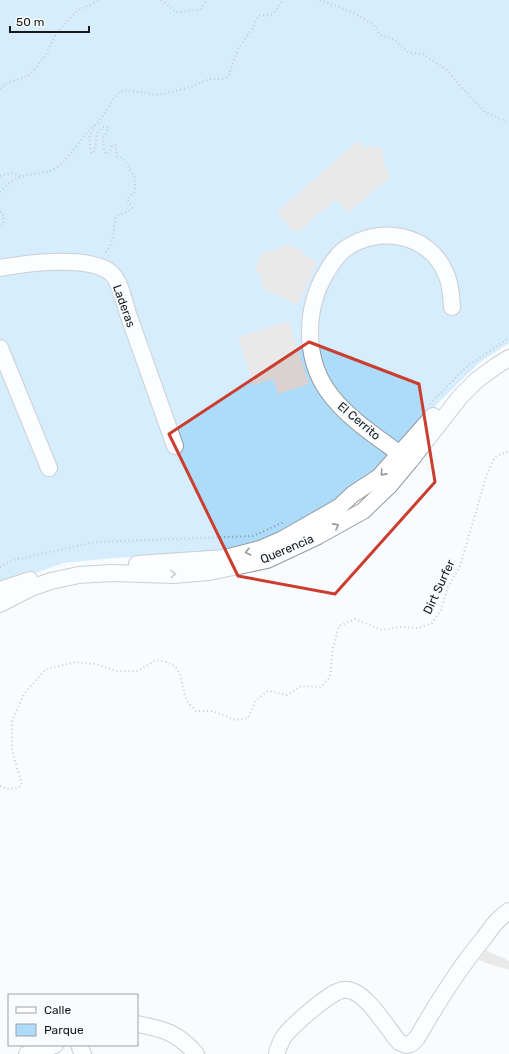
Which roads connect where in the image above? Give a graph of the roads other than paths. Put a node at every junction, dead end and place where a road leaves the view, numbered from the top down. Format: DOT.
graph roads {
  1 [pos="0,268"];
  2 [pos="452,307"];
  3 [pos="509,347"];
  4 [pos="0,348"];
  5 [pos="509,358"];
  6 [pos="175,446"];
  7 [pos="404,457"];
  8 [pos="49,468"];
  9 [pos="64,574"];
  10 [pos="0,590"];
  11 [pos="0,604"];
  12 [pos="509,911"];
  13 [pos="138,1024"];
  14 [pos="52,1046"];
  15 [pos="27,1054"];
  16 [pos="196,1054"];
  17 [pos="277,1054"];
  1 -- 6 [label="street, Laderas"];
  2 -- 7 [label="street, El Cerrito"];
  3 -- 7 [label="street, Querencia"];
  4 -- 8 [label="street"];
  5 -- 7 [label="street, Querencia"];
  7 -- 9 [label="street, Querencia"];
  9 -- 10 [label="street, Querencia"];
  9 -- 11 [label="street, Querencia"];
  12 -- 17 [label="street"];
  13 -- 16 [label="street"];
  14 -- 15 [label="street"];
}
